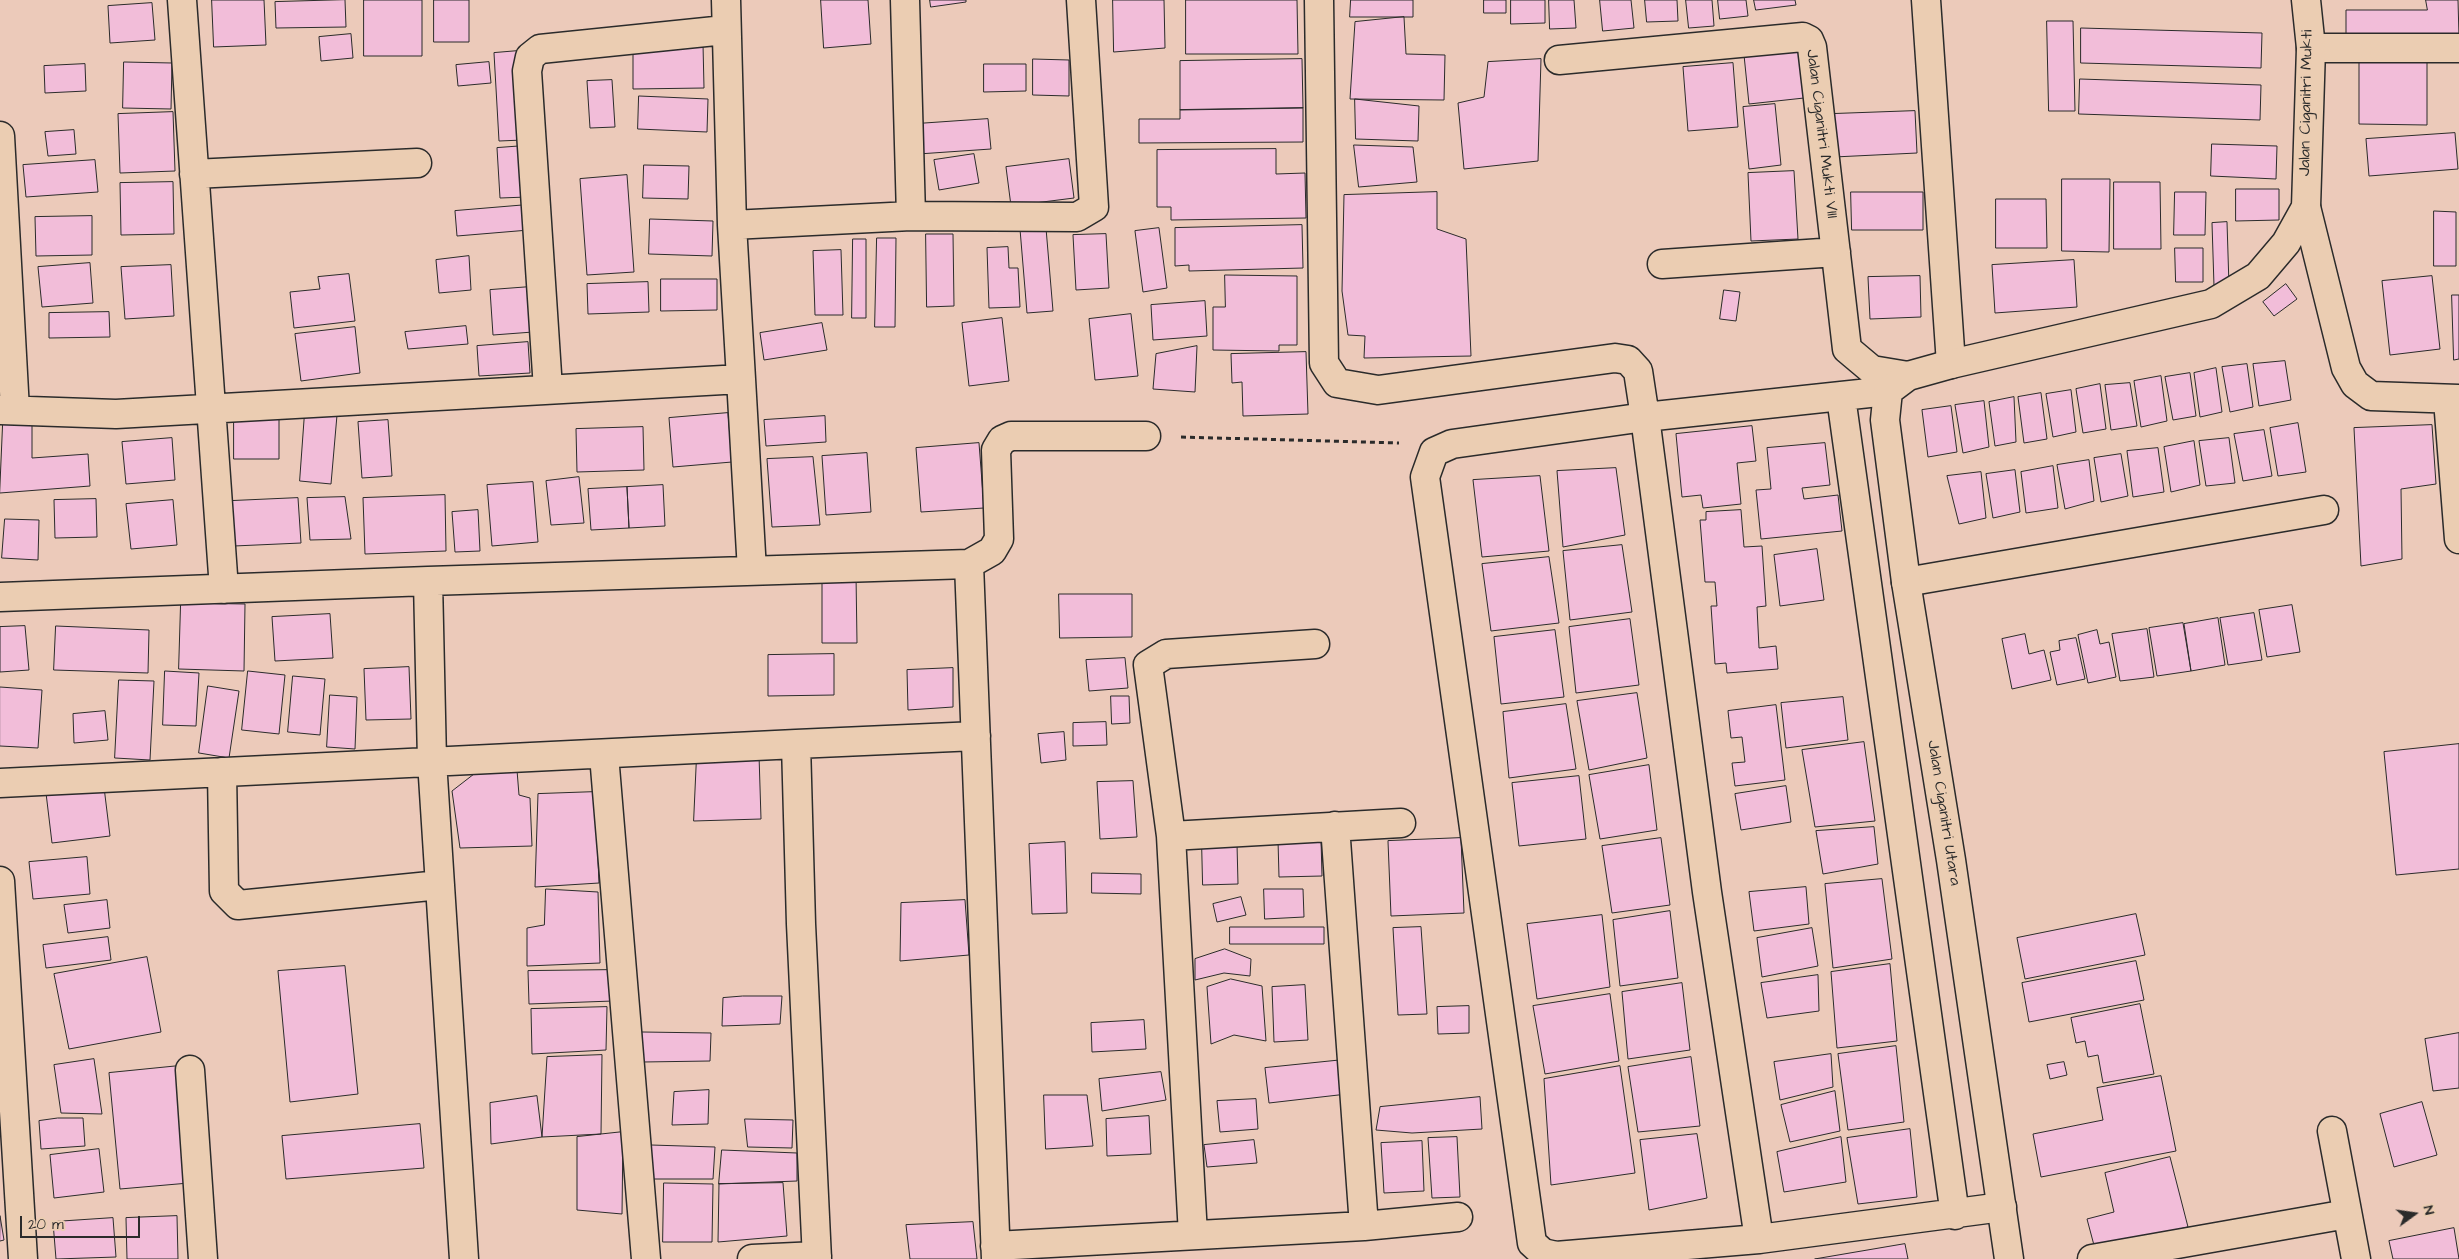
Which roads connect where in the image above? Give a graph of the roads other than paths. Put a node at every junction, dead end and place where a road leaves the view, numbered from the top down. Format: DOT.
graph roads {
  1 [pos="182,0"];
  2 [pos="726,0"];
  3 [pos="905,0"];
  4 [pos="1081,0"];
  5 [pos="1319,0"];
  6 [pos="1926,0"];
  7 [pos="2306,0"];
  8 [pos="725,30"];
  9 [pos="2311,48"];
  10 [pos="2459,48"];
  11 [pos="1559,60"];
  12 [pos="0,136"];
  13 [pos="417,163"];
  14 [pos="194,174"];
  15 [pos="2306,207"];
  16 [pos="911,216"];
  17 [pos="732,225"];
  18 [pos="1836,252"];
  19 [pos="1662,264"];
  20 [pos="1950,364"];
  21 [pos="741,379"];
  22 [pos="1898,383"];
  23 [pos="548,389"];
  24 [pos="1841,397"];
  25 [pos="2453,399"];
  26 [pos="210,409"];
  27 [pos="8,410"];
  28 [pos="1645,417"];
  29 [pos="1146,436"];
  30 [pos="2324,510"];
  31 [pos="2459,539"];
  32 [pos="969,564"];
  33 [pos="752,571"];
  34 [pos="428,581"];
  35 [pos="1906,582"];
  36 [pos="224,589"];
  37 [pos="0,597"];
  38 [pos="1315,644"];
  39 [pos="976,736"];
  40 [pos="796,744"];
  41 [pos="604,755"];
  42 [pos="432,761"];
  43 [pos="222,772"];
  44 [pos="0,783"];
  45 [pos="1400,823"];
  46 [pos="1336,826"];
  47 [pos="1170,836"];
  48 [pos="0,881"];
  49 [pos="440,885"];
  50 [pos="190,1070"];
  51 [pos="2332,1131"];
  52 [pos="2002,1207"];
  53 [pos="2347,1214"];
  54 [pos="1955,1215"];
  55 [pos="1458,1218"];
  56 [pos="1364,1226"];
  57 [pos="1193,1235"];
  58 [pos="1759,1240"];
  59 [pos="995,1253"];
  60 [pos="817,1257"];
  61 [pos="23,1259"];
  62 [pos="203,1259"];
  63 [pos="464,1259"];
  64 [pos="646,1259"];
  65 [pos="752,1259"];
  66 [pos="2009,1259"];
  67 [pos="2092,1259"];
  68 [pos="2356,1259"];
  1 -- 14 [label="street"];
  2 -- 8 [label="street"];
  3 -- 16 [label="street"];
  4 -- 16 [label="street"];
  5 -- 28 [label="street"];
  6 -- 20 [label="street"];
  7 -- 9 [label="street, Jalan Ciganitri Mukti"];
  8 -- 17 [label="street"];
  8 -- 23 [label="street"];
  9 -- 10 [label="street"];
  9 -- 15 [label="street, Jalan Ciganitri Mukti"];
  11 -- 18 [label="street, Jalan Ciganitri Mukti VIII"];
  12 -- 27 [label="street"];
  13 -- 14 [label="street"];
  14 -- 26 [label="street"];
  15 -- 20 [label="street"];
  15 -- 25 [label="street"];
  16 -- 17 [label="street"];
  17 -- 21 [label="street"];
  18 -- 19 [label="street"];
  18 -- 22 [label="street, Jalan Ciganitri Mukti VIII"];
  20 -- 22 [label="street"];
  21 -- 23 [label="street"];
  21 -- 33 [label="street"];
  22 -- 24 [label="street"];
  22 -- 35 [label="street, Jalan Ciganitri Utara"];
  23 -- 26 [label="street"];
  24 -- 28 [label="street"];
  24 -- 54 [label="street"];
  25 -- 31 [label="street"];
  26 -- 27 [label="street"];
  26 -- 36 [label="street"];
  28 -- 58 [label="street"];
  28 -- 58 [label="street"];
  29 -- 32 [label="street"];
  30 -- 35 [label="street"];
  32 -- 33 [label="street"];
  32 -- 39 [label="street"];
  33 -- 34 [label="street"];
  34 -- 36 [label="street"];
  34 -- 42 [label="street"];
  35 -- 52 [label="street, Jalan Ciganitri Utara"];
  36 -- 37 [label="street"];
  38 -- 47 [label="street"];
  39 -- 40 [label="street"];
  39 -- 59 [label="street"];
  40 -- 41 [label="street"];
  40 -- 60 [label="street"];
  41 -- 42 [label="street"];
  41 -- 64 [label="street"];
  42 -- 43 [label="street"];
  42 -- 49 [label="street"];
  43 -- 44 [label="street"];
  43 -- 49 [label="street"];
  45 -- 46 [label="street"];
  46 -- 47 [label="street"];
  46 -- 56 [label="street"];
  47 -- 57 [label="street"];
  48 -- 61 [label="street"];
  49 -- 63 [label="street"];
  50 -- 62 [label="street"];
  51 -- 53 [label="street"];
  52 -- 54 [label="street"];
  52 -- 66 [label="street, Jalan Ciganitri Utara"];
  53 -- 67 [label="street"];
  53 -- 68 [label="street"];
  54 -- 58 [label="street"];
  55 -- 56 [label="street"];
  56 -- 57 [label="street"];
  57 -- 59 [label="street"];
  60 -- 65 [label="street"];
}
